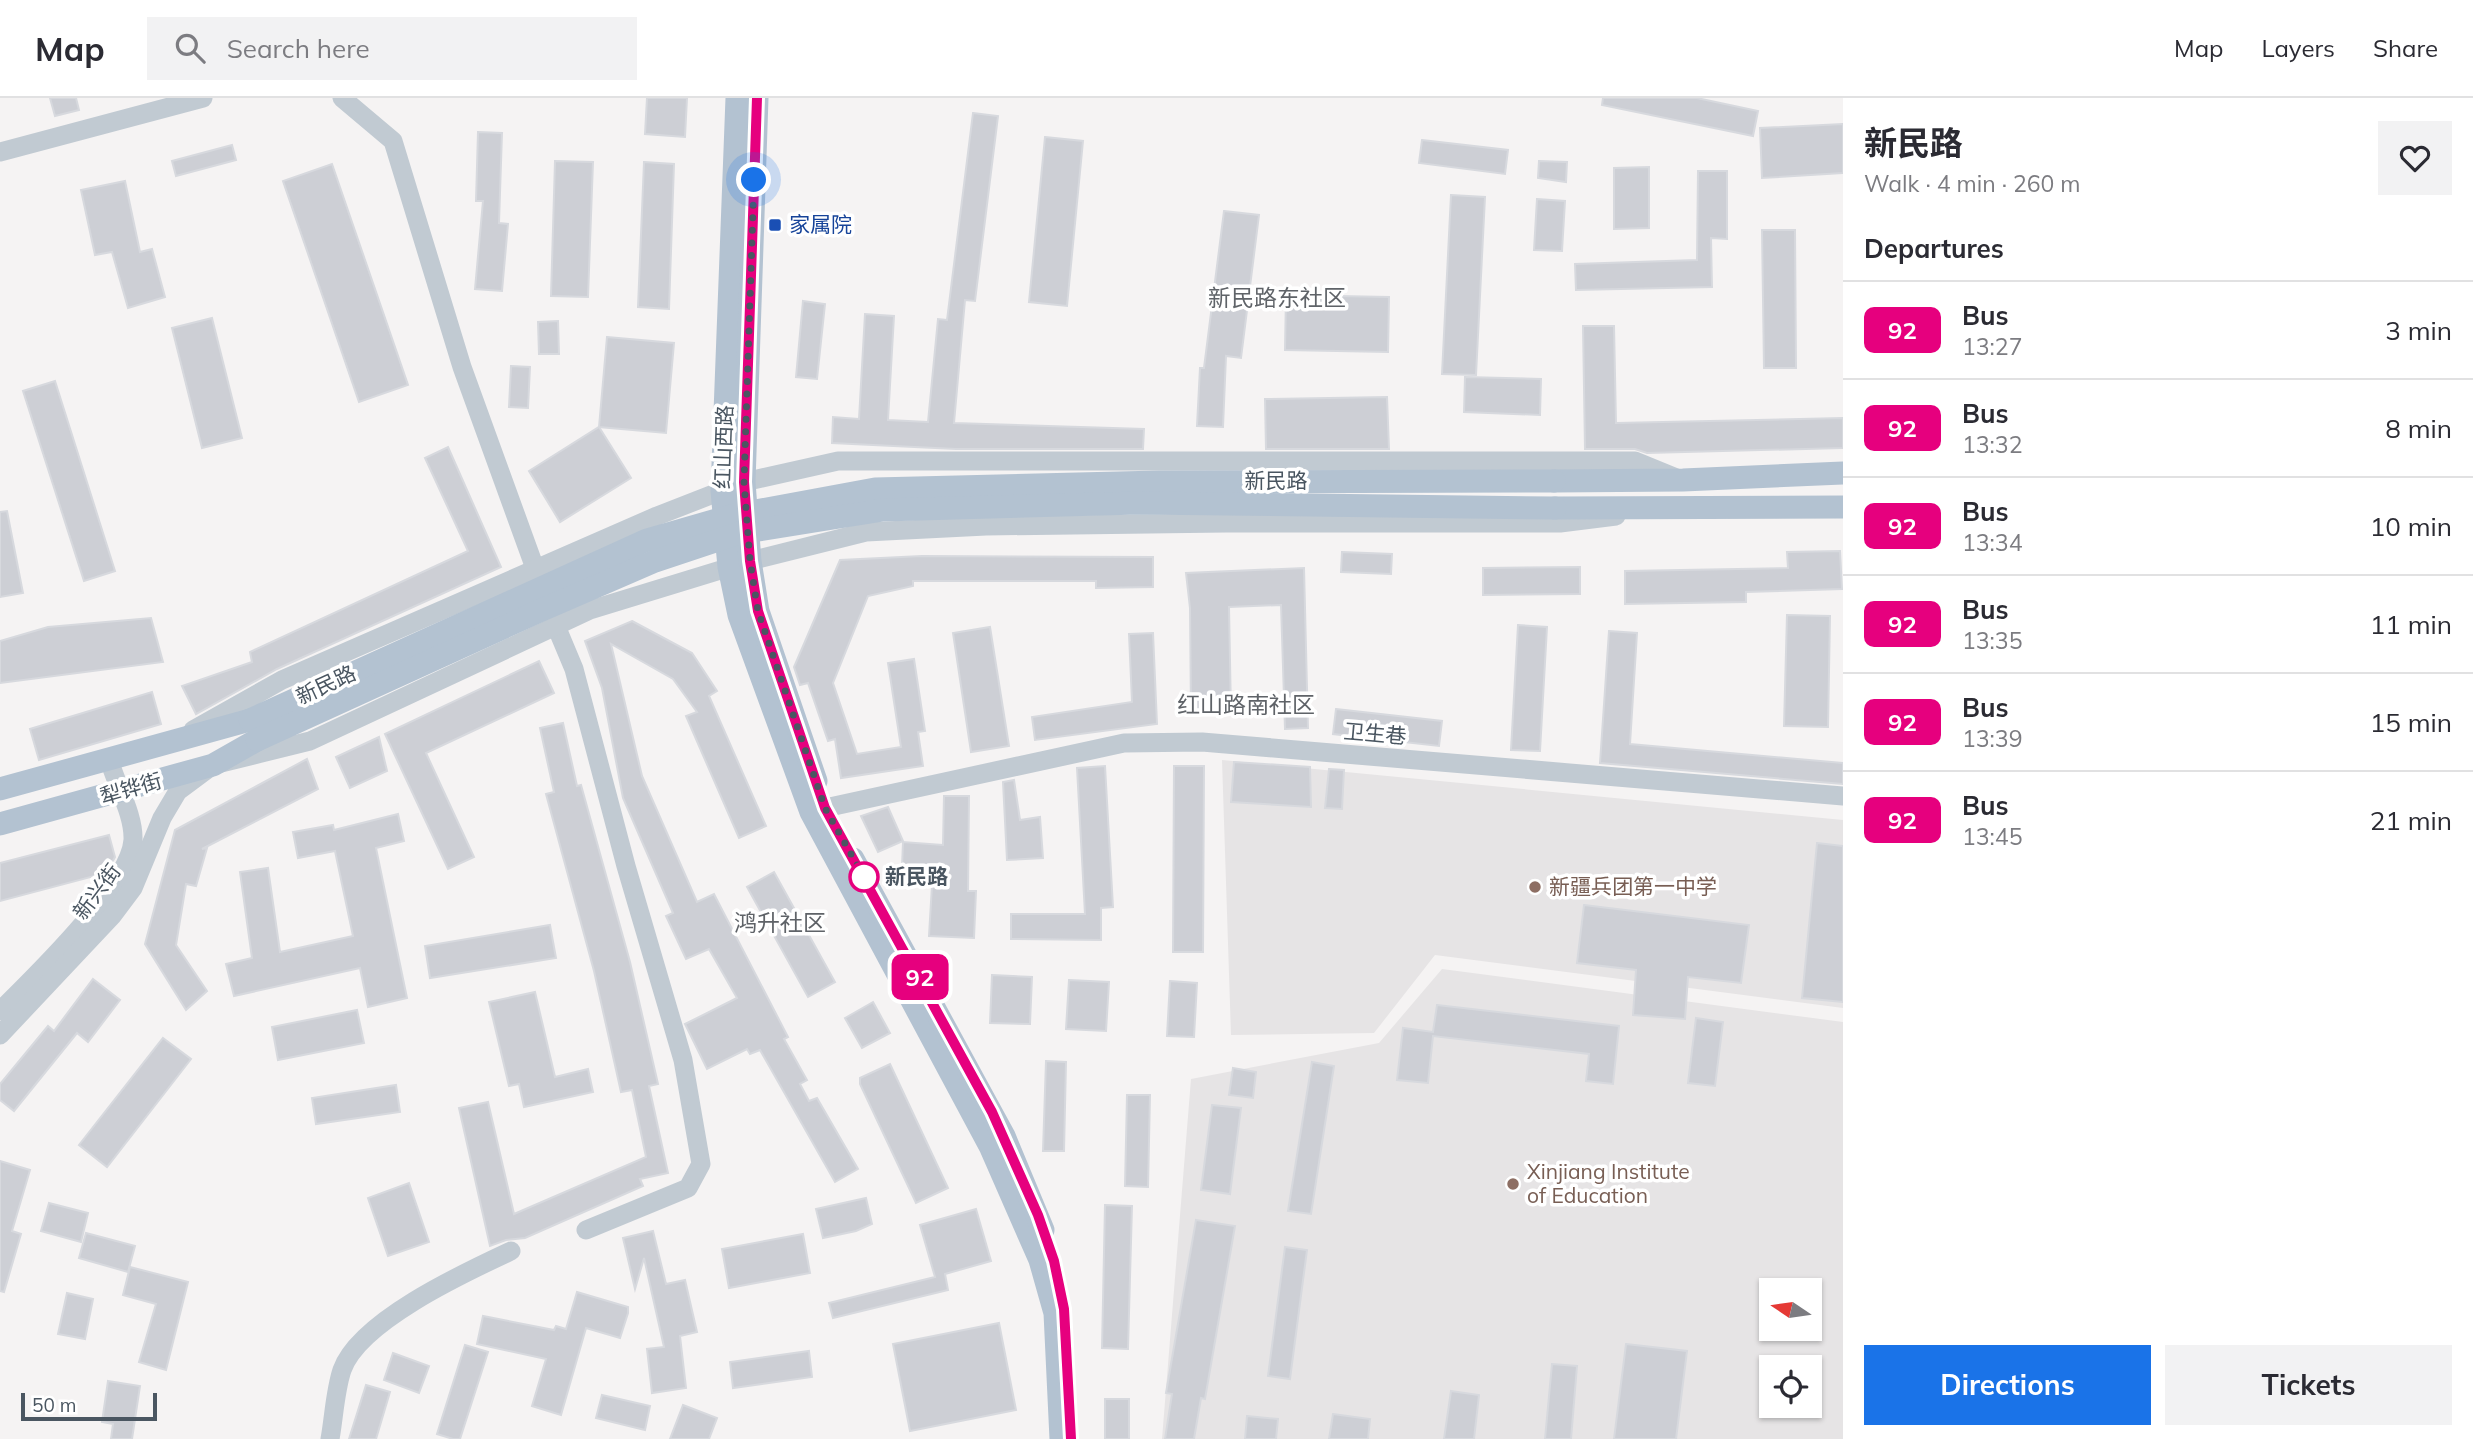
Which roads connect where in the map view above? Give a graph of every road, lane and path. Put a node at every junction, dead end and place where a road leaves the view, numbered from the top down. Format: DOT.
graph roads {
  1 [pos="202,98"];
  2 [pos="342,98"];
  3 [pos="737,98"];
  4 [pos="757,98"];
  5 [pos="0,152"];
  6 [pos="1843,472"];
  7 [pos="1683,480"];
  8 [pos="744,482"];
  9 [pos="722,491"];
  10 [pos="1843,507"];
  11 [pos="1676,509"];
  12 [pos="740,564"];
  13 [pos="536,571"];
  14 [pos="556,626"];
  15 [pos="253,730"];
  16 [pos="175,741"];
  17 [pos="109,759"];
  18 [pos="212,765"];
  19 [pos="0,789"];
  20 [pos="118,792"];
  21 [pos="1843,796"];
  22 [pos="825,808"];
  23 [pos="0,824"];
  24 [pos="0,1011"];
  25 [pos="0,1035"];
  26 [pos="586,1230"];
  27 [pos="510,1251"];
  28 [pos="330,1439"];
  29 [pos="1061,1439"];
  30 [pos="1071,1439"];
  1 -- 5 [label="street"];
  2 -- 13 [label="street"];
  3 -- 9 [label="main road, 红山西路"];
  4 -- 8 [label="main road, 红山西路"];
  6 -- 7 [label="main road, 新民路"];
  7 -- 8 [label="street"];
  7 -- 15 [label="main road, 新民路, bridge"];
  8 -- 9 [label="street"];
  8 -- 12 [label="main road, 红山西路"];
  9 -- 12 [label="main road, 红山西路"];
  9 -- 13 [label="street"];
  10 -- 11 [label="main road, 新民路"];
  11 -- 12 [label="street"];
  11 -- 15 [label="main road, 新民路, bridge"];
  12 -- 14 [label="street"];
  12 -- 22 [label="main road, 红山西路"];
  12 -- 29 [label="main road, 红山西路"];
  13 -- 16 [label="street"];
  14 -- 18 [label="street"];
  14 -- 26 [label="street"];
  15 -- 16 [label="main road, 犁铧街"];
  15 -- 18 [label="main road, 犁铧街"];
  16 -- 17 [label="main road, 犁铧街"];
  17 -- 19 [label="main road, 犁铧街"];
  17 -- 20 [label="street, 新兴街"];
  18 -- 20 [label="main road, 犁铧街"];
  18 -- 25 [label="street, 新兴街"];
  20 -- 23 [label="main road, 犁铧街"];
  20 -- 24 [label="street, 新兴街"];
  21 -- 22 [label="street, 卫生巷"];
  22 -- 30 [label="main road, 红山西路"];
  27 -- 28 [label="street"];
}
